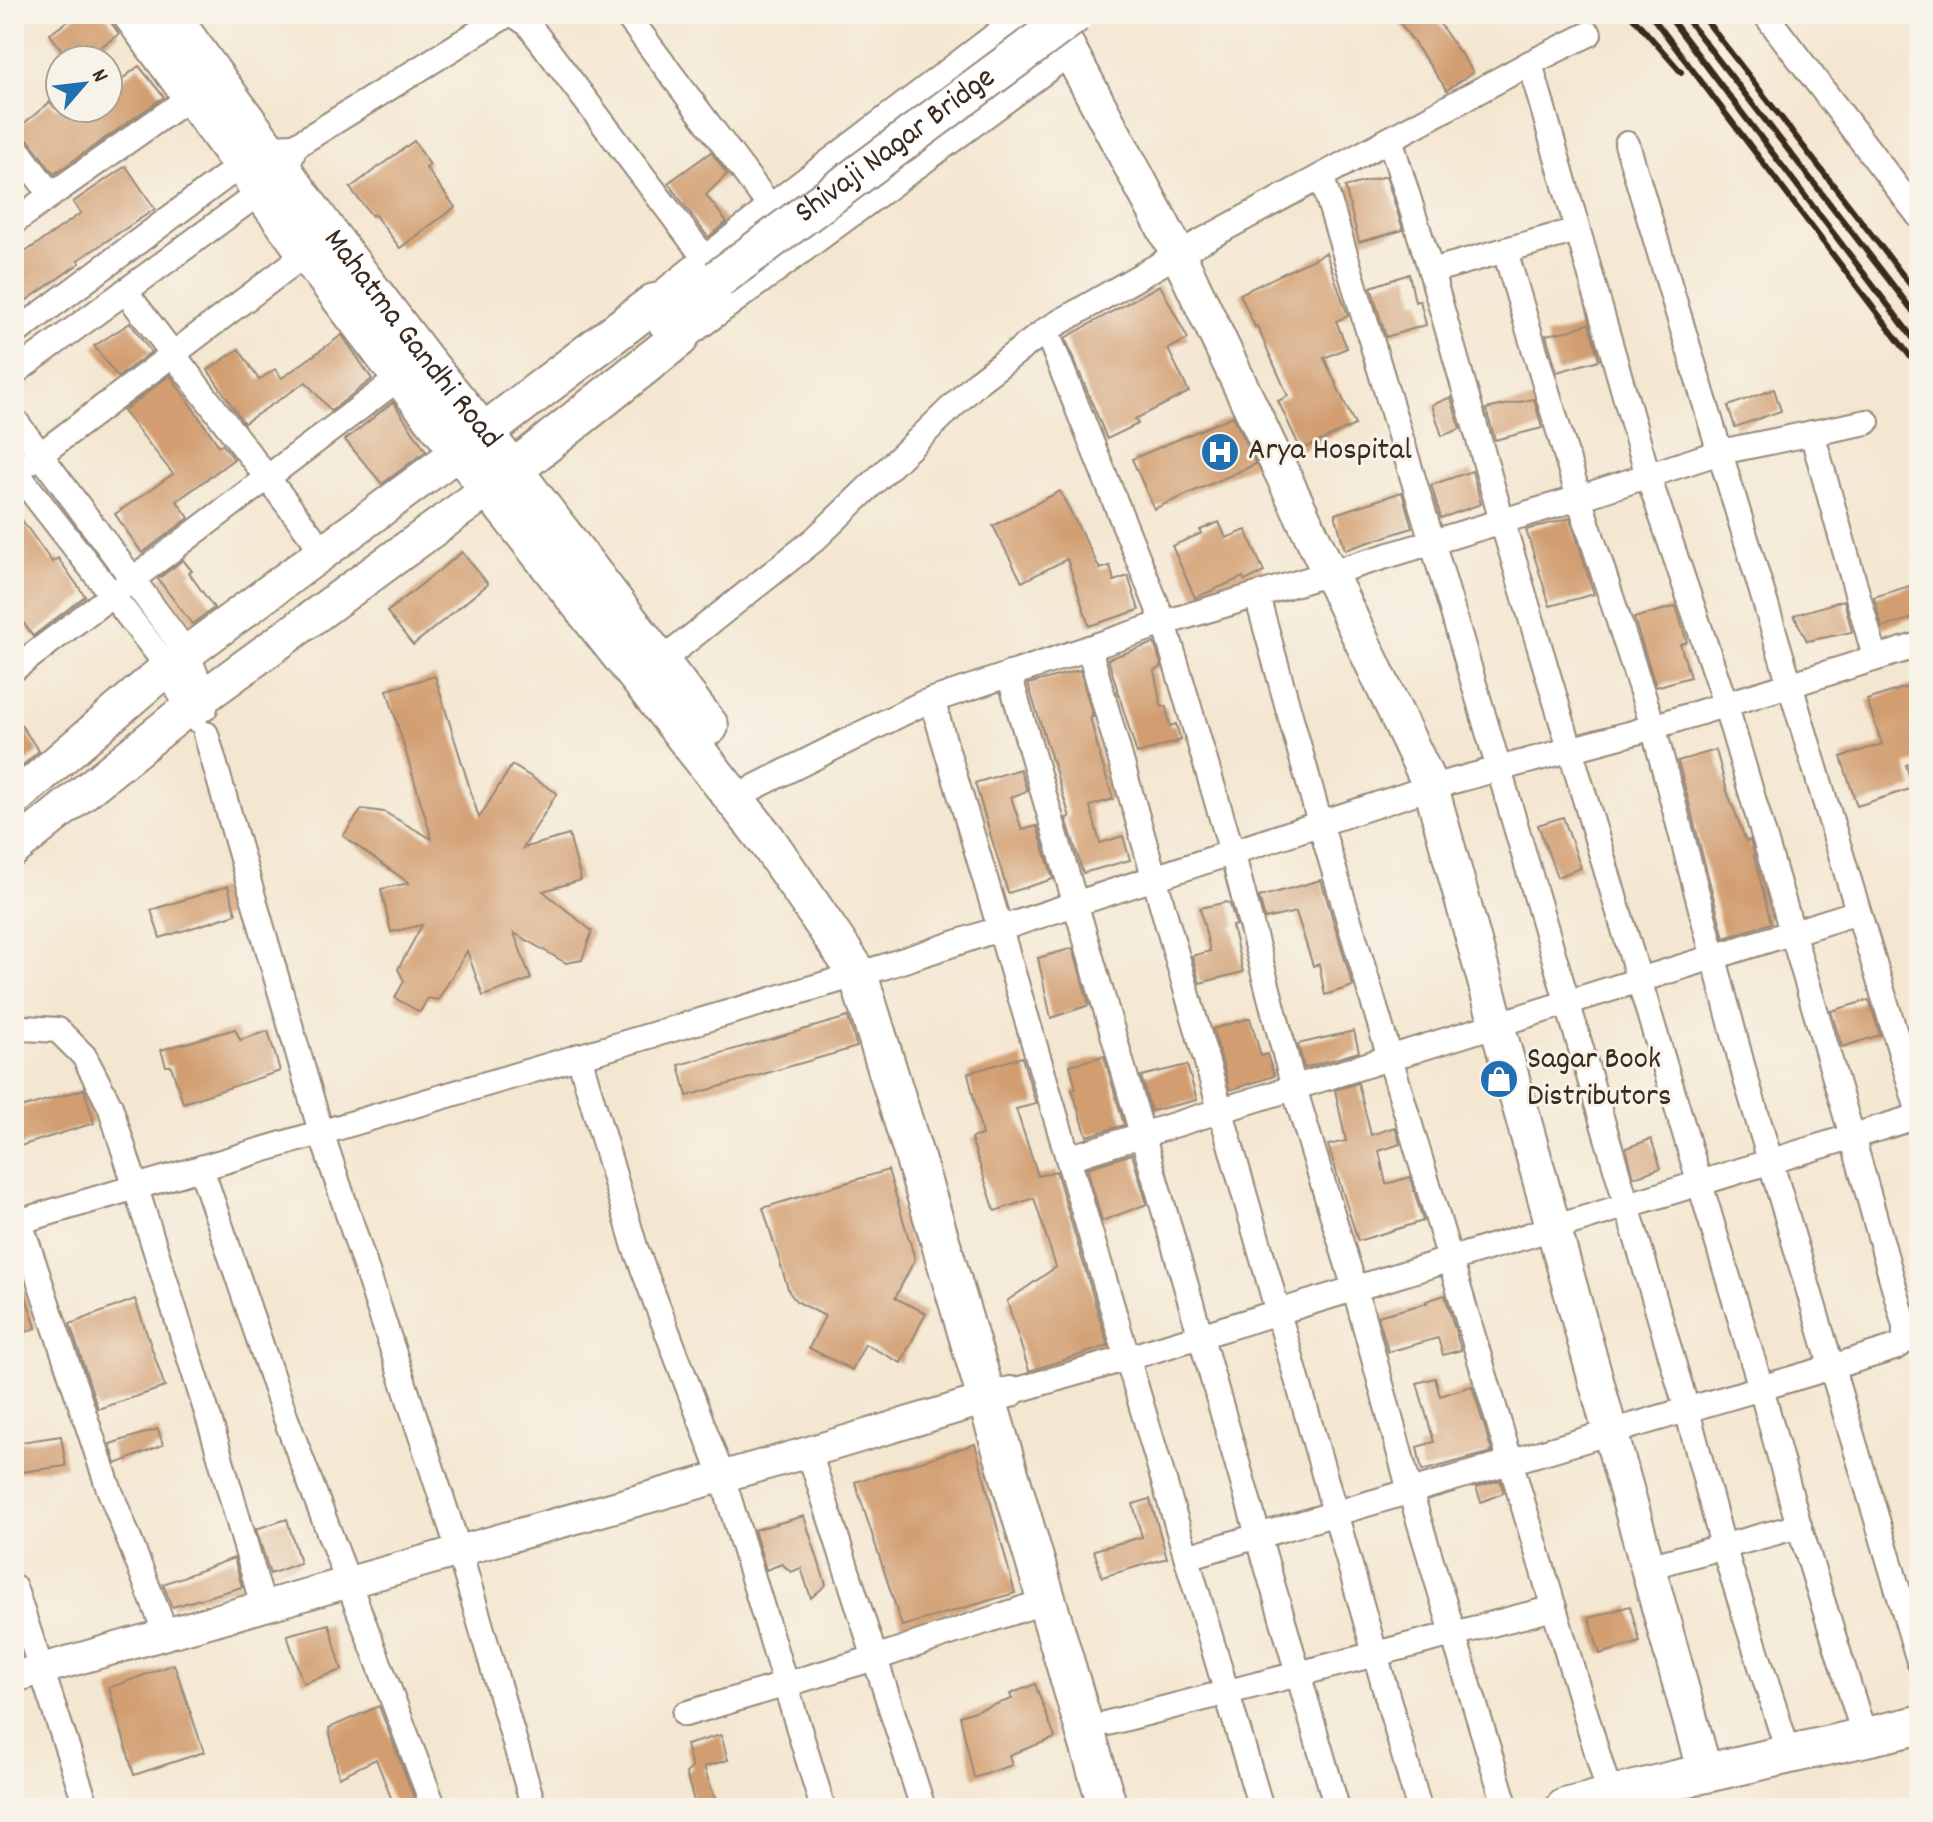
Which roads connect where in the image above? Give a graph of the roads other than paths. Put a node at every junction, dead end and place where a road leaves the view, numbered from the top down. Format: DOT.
graph roads {
  1 [pos="132,14"];
  2 [pos="169,14"];
  3 [pos="511,14"];
  4 [pos="626,14"];
  5 [pos="1028,14"];
  6 [pos="1050,14"];
  7 [pos="1765,14"];
  8 [pos="1072,32"];
  9 [pos="1589,34"];
  10 [pos="1530,63"];
  11 [pos="193,95"];
  12 [pos="1390,139"];
  13 [pos="1627,144"];
  14 [pos="14,145"];
  15 [pos="270,164"];
  16 [pos="1322,178"];
  17 [pos="51,195"];
  18 [pos="772,209"];
  19 [pos="1919,216"];
  20 [pos="14,222"];
  21 [pos="1577,230"];
  22 [pos="318,244"];
  23 [pos="1505,251"];
  24 [pos="1178,254"];
  25 [pos="712,270"];
  26 [pos="1431,271"];
  27 [pos="125,291"];
  28 [pos="666,320"];
  29 [pos="1046,330"];
  30 [pos="14,334"];
  31 [pos="173,354"];
  32 [pos="412,368"];
  33 [pos="14,373"];
  34 [pos="14,419"];
  35 [pos="1867,422"];
  36 [pos="1812,433"];
  37 [pos="472,441"];
  38 [pos="1720,452"];
  39 [pos="40,454"];
  40 [pos="15,471"];
  41 [pos="1648,476"];
  42 [pos="267,478"];
  43 [pos="502,479"];
  44 [pos="1579,498"];
  45 [pos="1502,521"];
  46 [pos="1432,541"];
  47 [pos="323,551"];
  48 [pos="1329,571"];
  49 [pos="133,579"];
  50 [pos="112,595"];
  51 [pos="1257,596"];
  52 [pos="1164,623"];
  53 [pos="1919,645"];
  54 [pos="1089,648"];
  55 [pos="1875,657"];
  56 [pos="177,660"];
  57 [pos="660,662"];
  58 [pos="14,669"];
  59 [pos="1009,674"];
  60 [pos="1789,683"];
  61 [pos="932,700"];
  62 [pos="1725,703"];
  63 [pos="199,713"];
  64 [pos="1653,726"];
  65 [pos="1571,749"];
  66 [pos="1497,770"];
  67 [pos="1431,787"];
  68 [pos="17,789"];
  69 [pos="745,794"];
  70 [pos="1320,823"];
  71 [pos="14,849"];
  72 [pos="1232,852"];
  73 [pos="1154,877"];
  74 [pos="1075,903"];
  75 [pos="1858,912"];
  76 [pos="1000,927"];
  77 [pos="1790,933"];
  78 [pos="1714,957"];
  79 [pos="870,970"];
  80 [pos="1640,980"];
  81 [pos="1566,1003"];
  82 [pos="1497,1024"];
  83 [pos="14,1031"];
  84 [pos="579,1056"];
  85 [pos="1389,1058"];
  86 [pos="1294,1088"];
  87 [pos="1221,1111"];
  88 [pos="1919,1114"];
  89 [pos="321,1132"];
  90 [pos="1142,1135"];
  91 [pos="1852,1136"];
  92 [pos="1068,1158"];
  93 [pos="1770,1162"];
  94 [pos="201,1168"];
  95 [pos="1700,1183"];
  96 [pos="137,1187"];
  97 [pos="1626,1205"];
  98 [pos="17,1222"];
  99 [pos="1554,1228"];
  100 [pos="1450,1260"];
  101 [pos="1355,1289"];
  102 [pos="1278,1312"];
  103 [pos="1201,1336"];
  104 [pos="1128,1358"];
  105 [pos="1832,1367"];
  106 [pos="1761,1388"];
  107 [pos="999,1395"];
  108 [pos="1687,1410"];
  109 [pos="1610,1432"];
  110 [pos="809,1452"];
  111 [pos="1510,1462"];
  112 [pos="722,1476"];
  113 [pos="1410,1491"];
  114 [pos="1335,1513"];
  115 [pos="1799,1526"];
  116 [pos="1259,1536"];
  117 [pos="1723,1546"];
  118 [pos="459,1551"];
  119 [pos="1187,1557"];
  120 [pos="1648,1567"];
  121 [pos="348,1582"];
  122 [pos="14,1587"];
  123 [pos="1046,1601"];
  124 [pos="263,1606"];
  125 [pos="1554,1608"];
  126 [pos="166,1634"];
  127 [pos="1454,1634"];
  128 [pos="1376,1655"];
  129 [pos="875,1658"];
  130 [pos="1919,1661"];
  131 [pos="28,1673"];
  132 [pos="1299,1675"];
  133 [pos="785,1685"];
  134 [pos="1228,1694"];
  135 [pos="685,1714"];
  136 [pos="1108,1723"];
  137 [pos="1919,1725"];
  138 [pos="1865,1738"];
  139 [pos="1789,1755"];
  140 [pos="1705,1773"];
  141 [pos="1610,1796"];
  142 [pos="87,1808"];
  143 [pos="434,1808"];
  144 [pos="534,1808"];
  145 [pos="823,1808"];
  146 [pos="923,1808"];
  147 [pos="1108,1808"];
  148 [pos="1132,1808"];
  149 [pos="1261,1808"];
  150 [pos="1337,1808"];
  151 [pos="1419,1808"];
  152 [pos="1506,1808"];
  153 [pos="1565,1808"];
  1 -- 11 [label="main road"];
  2 -- 15 [label="main road, Mahatma Gandhi Road"];
  3 -- 15 [label="street"];
  3 -- 25 [label="street"];
  4 -- 18 [label="street"];
  5 -- 18 [label="street"];
  6 -- 8 [label="main road"];
  7 -- 19 [label="street"];
  8 -- 24 [label="main road"];
  8 -- 25 [label="main road, Shivaji Nagar Bridge, bridge"];
  8 -- 28 [label="street"];
  9 -- 10 [label="street"];
  10 -- 12 [label="street"];
  10 -- 21 [label="street"];
  11 -- 15 [label="main road"];
  11 -- 17 [label="street"];
  12 -- 16 [label="street"];
  12 -- 26 [label="street"];
  13 -- 38 [label="street"];
  14 -- 17 [label="street"];
  15 -- 22 [label="main road, Mahatma Gandhi Road"];
  15 -- 27 [label="street"];
  15 -- 30 [label="street"];
  16 -- 24 [label="street"];
  16 -- 46 [label="street"];
  17 -- 20 [label="street"];
  18 -- 25 [label="street"];
  21 -- 23 [label="street"];
  21 -- 41 [label="street"];
  22 -- 31 [label="street"];
  22 -- 32 [label="main road, Mahatma Gandhi Road"];
  23 -- 26 [label="street"];
  23 -- 44 [label="street"];
  24 -- 29 [label="street"];
  24 -- 48 [label="main road"];
  25 -- 28 [label="main road, Shivaji Nagar Bridge"];
  26 -- 45 [label="street"];
  27 -- 31 [label="street"];
  27 -- 33 [label="street"];
  28 -- 37 [label="main road"];
  28 -- 43 [label="main road"];
  29 -- 52 [label="street"];
  29 -- 57 [label="street"];
  31 -- 39 [label="street"];
  31 -- 42 [label="street"];
  32 -- 37 [label="main road, Mahatma Gandhi Road"];
  32 -- 42 [label="street"];
  34 -- 39 [label="street"];
  35 -- 36 [label="street"];
  36 -- 38 [label="street"];
  36 -- 55 [label="street"];
  37 -- 43 [label="main road, Mahatma Gandhi Road"];
  37 -- 47 [label="main road"];
  38 -- 41 [label="street"];
  38 -- 60 [label="street"];
  39 -- 40 [label="street"];
  39 -- 49 [label="street"];
  40 -- 50 [label="street"];
  41 -- 44 [label="street"];
  41 -- 62 [label="street"];
  42 -- 47 [label="street"];
  42 -- 49 [label="street"];
  43 -- 57 [label="main road, Mahatma Gandhi Road"];
  43 -- 63 [label="main road"];
  43 -- 69 [label="main road"];
  44 -- 45 [label="street"];
  44 -- 64 [label="street"];
  45 -- 46 [label="street"];
  45 -- 65 [label="street"];
  46 -- 48 [label="street"];
  46 -- 66 [label="street"];
  47 -- 56 [label="main road"];
  48 -- 51 [label="street"];
  48 -- 67 [label="main road"];
  49 -- 50 [label="street"];
  49 -- 56 [label="street"];
  50 -- 56 [label="street"];
  50 -- 58 [label="street"];
  51 -- 52 [label="street"];
  51 -- 70 [label="street"];
  52 -- 54 [label="street"];
  52 -- 72 [label="street"];
  53 -- 55 [label="street"];
  54 -- 59 [label="street"];
  54 -- 73 [label="street"];
  55 -- 60 [label="street"];
  56 -- 63 [label="street"];
  56 -- 68 [label="main road"];
  57 -- 69 [label="main road, Mahatma Gandhi Road"];
  59 -- 61 [label="street"];
  59 -- 74 [label="street"];
  60 -- 62 [label="street"];
  60 -- 75 [label="street"];
  61 -- 69 [label="street"];
  61 -- 76 [label="street"];
  62 -- 64 [label="street"];
  62 -- 77 [label="street"];
  63 -- 71 [label="main road"];
  63 -- 89 [label="street"];
  64 -- 65 [label="street"];
  64 -- 78 [label="street"];
  65 -- 66 [label="street"];
  65 -- 80 [label="street"];
  66 -- 67 [label="street"];
  66 -- 81 [label="street"];
  67 -- 70 [label="street"];
  67 -- 82 [label="main road"];
  69 -- 79 [label="main road"];
  70 -- 72 [label="street"];
  70 -- 85 [label="street"];
  72 -- 73 [label="street"];
  72 -- 86 [label="street"];
  73 -- 74 [label="street"];
  73 -- 87 [label="street"];
  74 -- 76 [label="street"];
  74 -- 90 [label="street"];
  75 -- 77 [label="street"];
  75 -- 88 [label="street"];
  76 -- 79 [label="street"];
  76 -- 92 [label="street"];
  77 -- 78 [label="street"];
  77 -- 91 [label="street"];
  78 -- 80 [label="street"];
  78 -- 93 [label="street"];
  79 -- 84 [label="street"];
  79 -- 107 [label="main road"];
  80 -- 81 [label="street"];
  80 -- 95 [label="street"];
  81 -- 82 [label="street"];
  81 -- 97 [label="street"];
  82 -- 85 [label="street"];
  82 -- 99 [label="main road"];
  83 -- 96 [label="street"];
  84 -- 89 [label="street"];
  84 -- 112 [label="street"];
  85 -- 86 [label="street"];
  85 -- 100 [label="street"];
  86 -- 87 [label="street"];
  86 -- 101 [label="street"];
  87 -- 90 [label="street"];
  87 -- 102 [label="street"];
  88 -- 91 [label="street"];
  89 -- 94 [label="street"];
  89 -- 118 [label="street"];
  90 -- 92 [label="street"];
  90 -- 103 [label="street"];
  91 -- 93 [label="street"];
  91 -- 105 [label="street"];
  92 -- 104 [label="street"];
  93 -- 95 [label="street"];
  93 -- 105 [label="street"];
  94 -- 96 [label="street"];
  94 -- 121 [label="street"];
  95 -- 97 [label="street"];
  95 -- 106 [label="street"];
  96 -- 98 [label="street"];
  96 -- 124 [label="street"];
  97 -- 99 [label="street"];
  97 -- 108 [label="street"];
  98 -- 126 [label="street"];
  99 -- 100 [label="street"];
  99 -- 109 [label="main road"];
  100 -- 101 [label="street"];
  100 -- 111 [label="street"];
  101 -- 102 [label="street"];
  101 -- 113 [label="street"];
  102 -- 103 [label="street"];
  102 -- 114 [label="street"];
  103 -- 104 [label="street"];
  103 -- 116 [label="street"];
  104 -- 107 [label="street"];
  104 -- 119 [label="street"];
  105 -- 106 [label="street"];
  105 -- 130 [label="street"];
  106 -- 108 [label="street"];
  106 -- 115 [label="street"];
  107 -- 110 [label="street"];
  107 -- 123 [label="main road"];
  107 -- 136 [label="main road"];
  108 -- 109 [label="street"];
  108 -- 117 [label="street"];
  109 -- 111 [label="street"];
  109 -- 120 [label="main road"];
  110 -- 112 [label="street"];
  110 -- 129 [label="street"];
  111 -- 113 [label="street"];
  111 -- 125 [label="street"];
  112 -- 118 [label="street"];
  112 -- 133 [label="street"];
  113 -- 114 [label="street"];
  113 -- 127 [label="street"];
  114 -- 116 [label="street"];
  114 -- 128 [label="street"];
  115 -- 117 [label="street"];
  115 -- 138 [label="street"];
  116 -- 119 [label="street"];
  116 -- 132 [label="street"];
  117 -- 120 [label="street"];
  117 -- 139 [label="street"];
  118 -- 121 [label="street"];
  118 -- 144 [label="street"];
  119 -- 134 [label="street"];
  120 -- 140 [label="main road"];
  121 -- 124 [label="street"];
  121 -- 143 [label="street"];
  122 -- 131 [label="street"];
  123 -- 129 [label="street"];
  123 -- 147 [label="main road"];
  124 -- 126 [label="street"];
  125 -- 127 [label="street"];
  125 -- 141 [label="street"];
  126 -- 131 [label="street"];
  127 -- 128 [label="street"];
  127 -- 152 [label="street"];
  128 -- 132 [label="street"];
  128 -- 151 [label="street"];
  129 -- 133 [label="street"];
  129 -- 146 [label="street"];
  131 -- 142 [label="street"];
  132 -- 134 [label="street"];
  132 -- 150 [label="street"];
  133 -- 135 [label="street"];
  133 -- 145 [label="street"];
  134 -- 136 [label="street"];
  134 -- 149 [label="street"];
  136 -- 148 [label="main road"];
  137 -- 138 [label="main road"];
  138 -- 139 [label="main road"];
  139 -- 140 [label="main road"];
  140 -- 141 [label="main road"];
  141 -- 153 [label="main road"];
}
